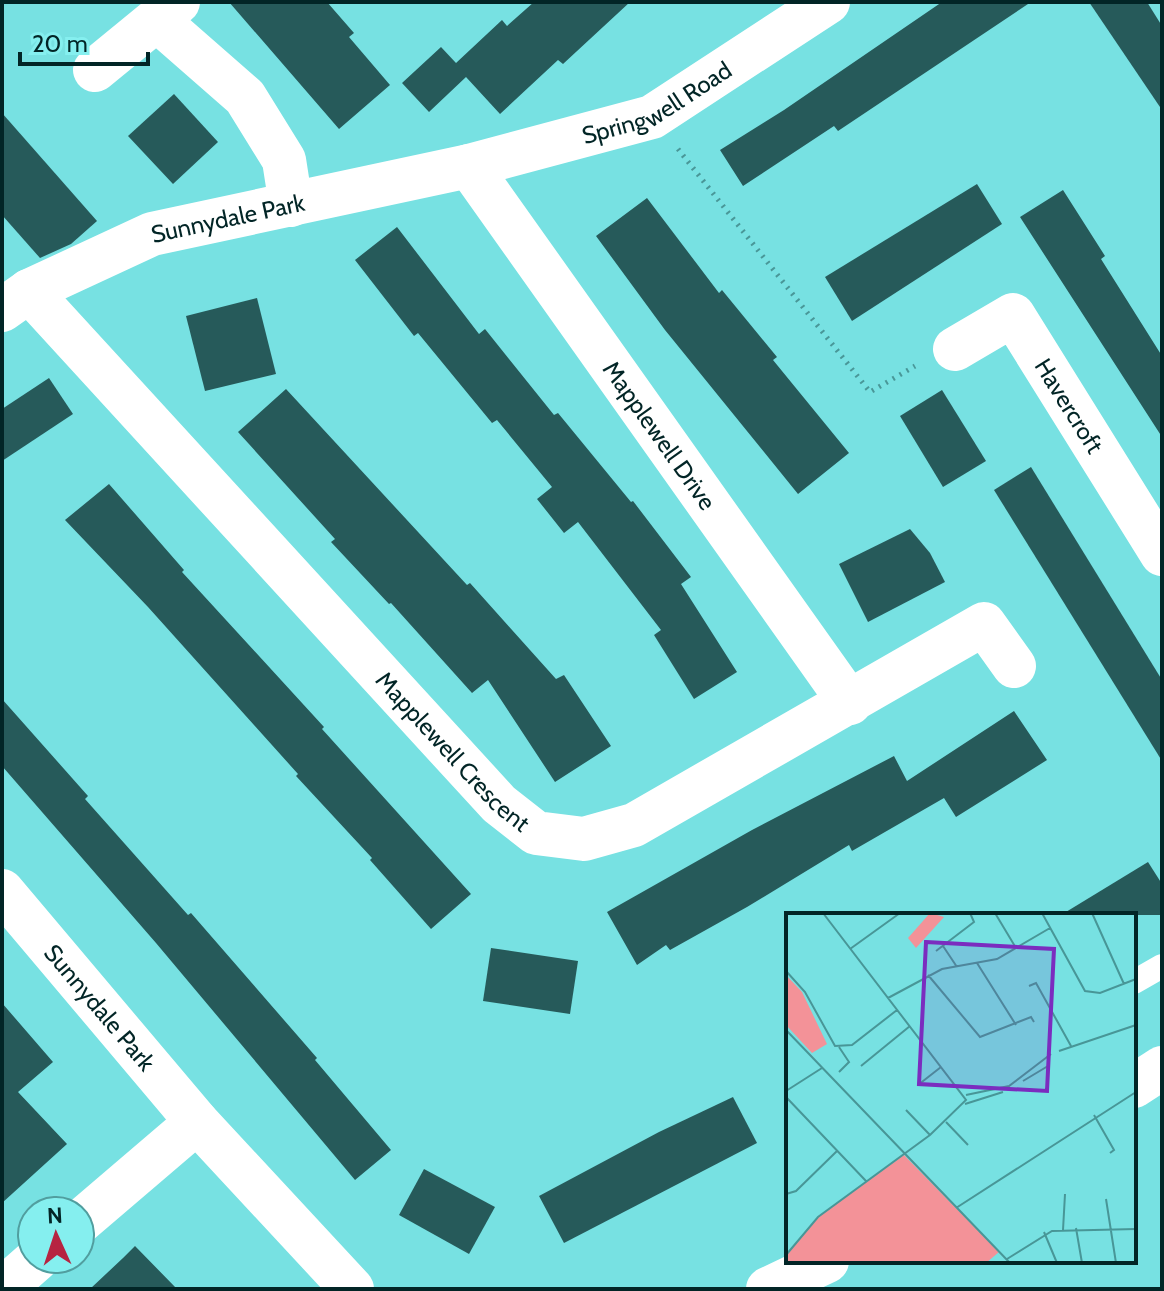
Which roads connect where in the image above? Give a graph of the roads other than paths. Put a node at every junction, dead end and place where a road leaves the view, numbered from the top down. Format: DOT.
graph roads {
  1 [pos="820,4"];
  2 [pos="168,11"];
  3 [pos="95,70"];
  4 [pos="469,166"];
  5 [pos="291,205"];
  6 [pos="16,301"];
  7 [pos="955,349"];
  8 [pos="1162,554"];
  9 [pos="1014,666"];
  10 [pos="850,703"];
  11 [pos="2,891"];
  12 [pos="1162,966"];
  13 [pos="1136,981"];
  14 [pos="1162,1068"];
  15 [pos="1136,1085"];
  16 [pos="197,1122"];
  17 [pos="96,1208"];
  18 [pos="823,1263"];
  19 [pos="860,1263"];
  20 [pos="19,1275"];
  21 [pos="3,1289"];
  22 [pos="352,1289"];
  23 [pos="768,1289"];
  24 [pos="820,1289"];
  1 -- 4 [label="street, Springwell Road"];
  2 -- 3 [label="street"];
  2 -- 5 [label="street"];
  4 -- 5 [label="street, Sunnydale Park"];
  4 -- 10 [label="street, Mapplewell Drive"];
  5 -- 6 [label="street, Sunnydale Park"];
  6 -- 10 [label="street, Mapplewell Crescent"];
  7 -- 8 [label="street, Havercroft"];
  9 -- 10 [label="street, Mapplewell Crescent"];
  11 -- 16 [label="street, Sunnydale Park"];
  12 -- 13 [label="lane"];
  14 -- 15 [label="street"];
  16 -- 17 [label="street"];
  16 -- 22 [label="street, Sunnydale Park"];
  18 -- 23 [label="street"];
  19 -- 24 [label="street"];
  20 -- 21 [label="street"];
}
